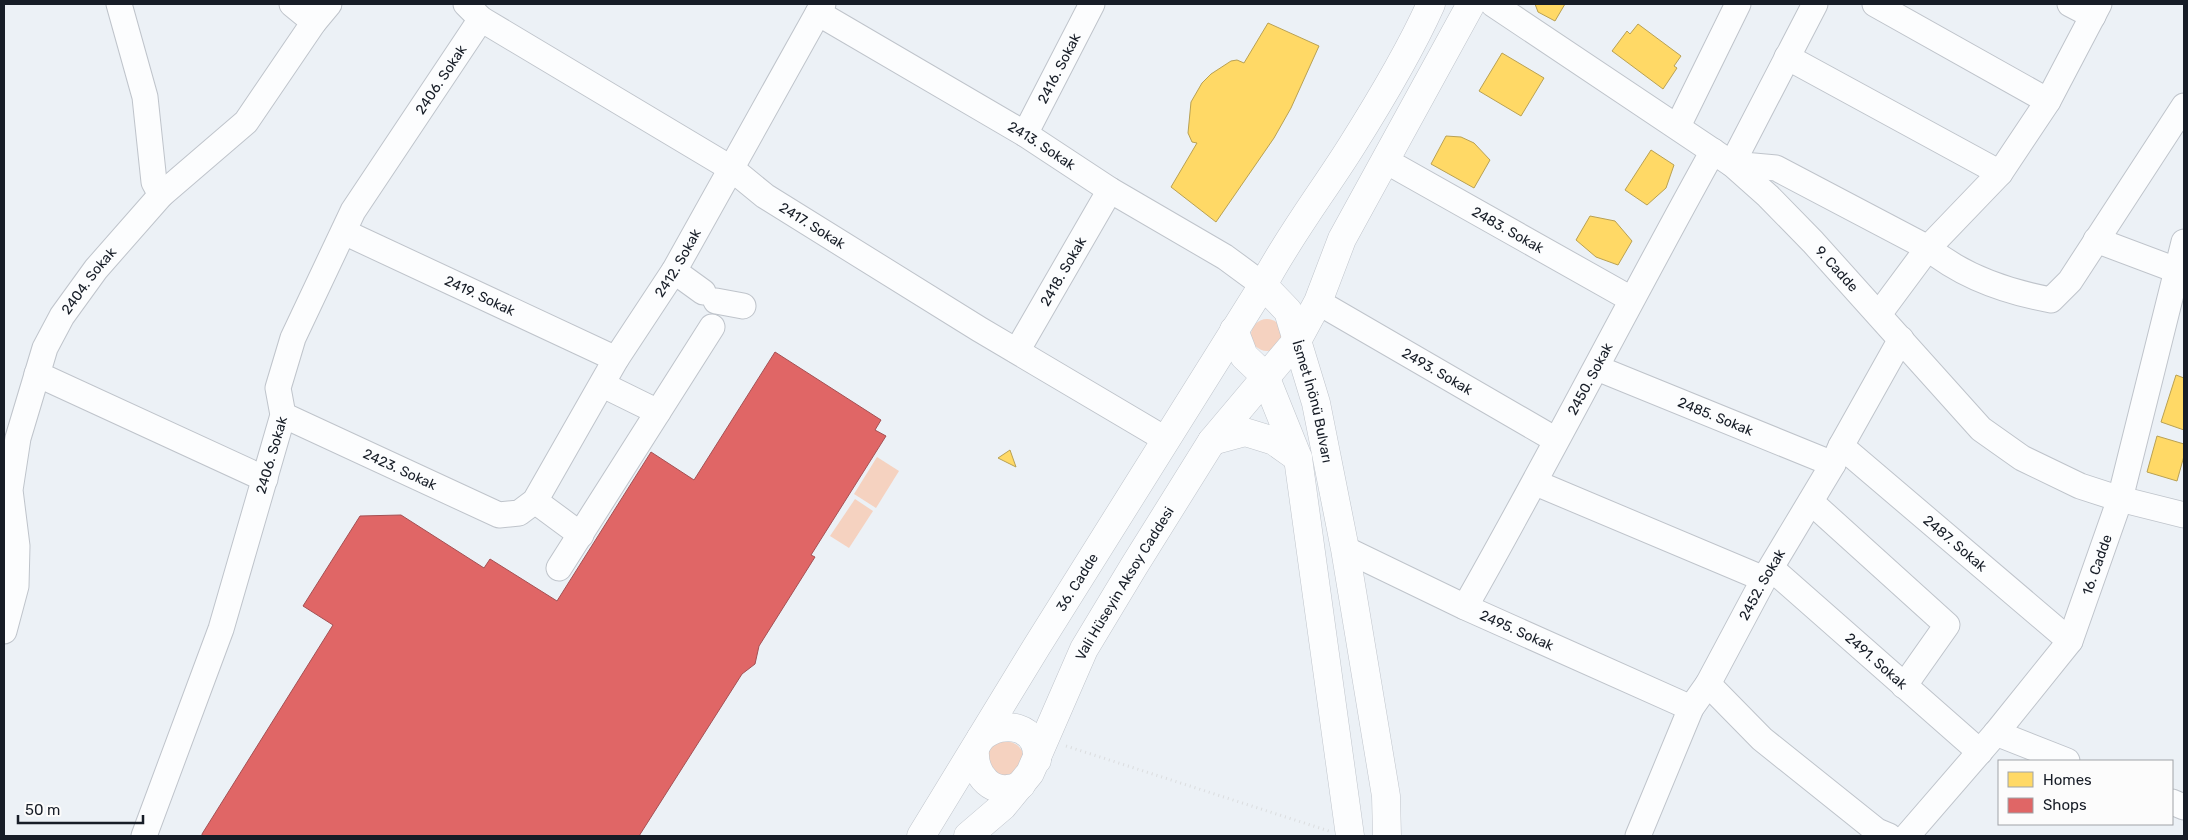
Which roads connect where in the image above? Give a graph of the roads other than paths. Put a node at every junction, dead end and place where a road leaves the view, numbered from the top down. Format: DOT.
graph roads {
  1 [pos="119,4"];
  2 [pos="292,4"];
  3 [pos="1431,4"];
  4 [pos="1472,4"];
  5 [pos="1493,4"];
  6 [pos="1738,4"];
  7 [pos="1815,4"];
  8 [pos="1875,4"];
  9 [pos="2070,4"];
  10 [pos="1086,6"];
  11 [pos="820,8"];
  12 [pos="2096,10"];
  13 [pos="474,11"];
  14 [pos="322,13"];
  15 [pos="1788,57"];
  16 [pos="2048,100"];
  17 [pos="2184,106"];
  18 [pos="1678,126"];
  19 [pos="1025,134"];
  20 [pos="1723,157"];
  21 [pos="1386,161"];
  22 [pos="732,169"];
  23 [pos="2000,173"];
  24 [pos="1110,190"];
  25 [pos="161,195"];
  26 [pos="344,232"];
  27 [pos="2096,240"];
  28 [pos="2184,242"];
  29 [pos="1928,248"];
  30 [pos="674,271"];
  31 [pos="2180,272"];
  32 [pos="1263,284"];
  33 [pos="1630,299"];
  34 [pos="1318,302"];
  35 [pos="743,306"];
  36 [pos="1879,314"];
  37 [pos="712,327"];
  38 [pos="1234,330"];
  39 [pos="1298,339"];
  40 [pos="1901,339"];
  41 [pos="1017,351"];
  42 [pos="616,360"];
  43 [pos="1597,368"];
  44 [pos="37,374"];
  45 [pos="1265,376"];
  46 [pos="603,385"];
  47 [pos="658,412"];
  48 [pos="282,415"];
  49 [pos="1165,439"];
  50 [pos="1556,440"];
  51 [pos="1212,441"];
  52 [pos="1837,455"];
  53 [pos="1298,458"];
  54 [pos="265,479"];
  55 [pos="1536,483"];
  56 [pos="2120,499"];
  57 [pos="1811,502"];
  58 [pos="527,507"];
  59 [pos="2184,514"];
  60 [pos="580,535"];
  61 [pos="1345,549"];
  62 [pos="559,568"];
  63 [pos="1768,574"];
  64 [pos="1465,607"];
  65 [pos="4,631"];
  66 [pos="2070,641"];
  67 [pos="1708,684"];
  68 [pos="1904,686"];
  69 [pos="1691,708"];
  70 [pos="1996,733"];
  71 [pos="978,743"];
  72 [pos="1980,752"];
  73 [pos="1037,760"];
  74 [pos="2064,760"];
  75 [pos="1021,785"];
  76 [pos="1344,835"];
  77 [pos="144,836"];
  78 [pos="922,836"];
  79 [pos="968,836"];
  80 [pos="1387,836"];
  81 [pos="1638,836"];
  82 [pos="1889,836"];
  83 [pos="1907,836"];
  1 -- 25 [label="street"];
  2 -- 14 [label="street"];
  3 -- 32 [label="main road"];
  4 -- 21 [label="main road, İsmet İnönü Bulvarı"];
  5 -- 18 [label="street, 9. Cadde"];
  6 -- 18 [label="street"];
  7 -- 15 [label="street, 2450. Sokak"];
  8 -- 16 [label="street"];
  9 -- 12 [label="street"];
  10 -- 19 [label="street, 2416. Sokak"];
  11 -- 19 [label="street, 2413. Sokak"];
  11 -- 22 [label="street, 2412. Sokak"];
  12 -- 16 [label="street"];
  13 -- 22 [label="street, 2417. Sokak"];
  13 -- 26 [label="street, 2406. Sokak"];
  14 -- 25 [label="street, 2404. Sokak"];
  15 -- 20 [label="street, 2450. Sokak"];
  15 -- 23 [label="street"];
  16 -- 23 [label="street"];
  17 -- 27 [label="street"];
  18 -- 20 [label="street, 9. Cadde"];
  19 -- 24 [label="street, 2413. Sokak"];
  20 -- 29 [label="street"];
  20 -- 33 [label="street, 2450. Sokak"];
  20 -- 36 [label="street, 9. Cadde"];
  21 -- 33 [label="street, 2483. Sokak"];
  21 -- 34 [label="main road, İsmet İnönü Bulvarı"];
  22 -- 30 [label="street, 2412. Sokak"];
  22 -- 41 [label="street, 2417. Sokak"];
  23 -- 29 [label="street"];
  24 -- 32 [label="street, 2413. Sokak"];
  24 -- 41 [label="street, 2418. Sokak"];
  25 -- 44 [label="street, 2404. Sokak"];
  26 -- 42 [label="street, 2419. Sokak"];
  26 -- 48 [label="street, 2406. Sokak"];
  27 -- 29 [label="street"];
  27 -- 31 [label="street"];
  28 -- 31 [label="street, 16. Cadde"];
  29 -- 36 [label="street"];
  30 -- 35 [label="street"];
  30 -- 42 [label="street, 2412. Sokak"];
  31 -- 56 [label="street, 16. Cadde"];
  32 -- 38 [label="main road"];
  32 -- 39 [label="main road"];
  33 -- 43 [label="street, 2450. Sokak"];
  34 -- 39 [label="main road, İsmet İnönü Bulvarı"];
  34 -- 50 [label="street, 2493. Sokak"];
  36 -- 40 [label="street, 9. Cadde"];
  37 -- 47 [label="street"];
  38 -- 45 [label="main road"];
  38 -- 49 [label="main road, 36. Cadde"];
  39 -- 45 [label="main road, Vali Hüseyin Aksoy Caddesi"];
  39 -- 61 [label="main road, İsmet İnönü Bulvarı"];
  40 -- 52 [label="street, 2452. Sokak"];
  40 -- 56 [label="street, 9. Cadde"];
  41 -- 49 [label="street, 2417. Sokak"];
  42 -- 46 [label="street, 2412. Sokak"];
  43 -- 50 [label="street, 2450. Sokak"];
  43 -- 52 [label="street, 2485. Sokak"];
  44 -- 54 [label="street"];
  44 -- 65 [label="street, 2404. Sokak"];
  45 -- 51 [label="main road, Vali Hüseyin Aksoy Caddesi"];
  45 -- 53 [label="main road, İsmet İnönü Bulvarı"];
  46 -- 47 [label="street"];
  46 -- 58 [label="street, 2412. Sokak"];
  47 -- 60 [label="street"];
  48 -- 54 [label="street, 2406. Sokak"];
  48 -- 58 [label="street, 2423. Sokak"];
  49 -- 71 [label="main road, 36. Cadde"];
  50 -- 55 [label="street, 2450. Sokak"];
  51 -- 53 [label="main road"];
  51 -- 73 [label="main road, Vali Hüseyin Aksoy Caddesi"];
  52 -- 57 [label="street, 2452. Sokak"];
  52 -- 66 [label="street, 2487. Sokak"];
  53 -- 76 [label="main road, İsmet İnönü Bulvarı"];
  54 -- 77 [label="street, 2406. Sokak"];
  55 -- 63 [label="street, 2491. Sokak"];
  55 -- 64 [label="street, 2450. Sokak"];
  56 -- 59 [label="street, 9. Cadde"];
  56 -- 66 [label="street, 16. Cadde"];
  57 -- 63 [label="street, 2452. Sokak"];
  57 -- 68 [label="street"];
  58 -- 60 [label="street"];
  60 -- 62 [label="street"];
  61 -- 64 [label="street, 2495. Sokak"];
  61 -- 80 [label="main road, İsmet İnönü Bulvarı"];
  63 -- 67 [label="street, 2452. Sokak"];
  63 -- 68 [label="street, 2491. Sokak"];
  64 -- 69 [label="street, 2495. Sokak"];
  66 -- 70 [label="street, 16. Cadde"];
  67 -- 69 [label="street, 2452. Sokak"];
  67 -- 82 [label="street"];
  68 -- 72 [label="street, 2491. Sokak"];
  69 -- 81 [label="street, 2452. Sokak"];
  70 -- 72 [label="street, 16. Cadde"];
  70 -- 74 [label="street"];
  71 -- 73 [label="main road"];
  71 -- 75 [label="main road"];
  71 -- 78 [label="main road, 36. Cadde"];
  72 -- 83 [label="street, 16. Cadde"];
  73 -- 75 [label="main road, Vali Hüseyin Aksoy Caddesi"];
  75 -- 79 [label="main road, Vali Hüseyin Aksoy Caddesi"];
}
